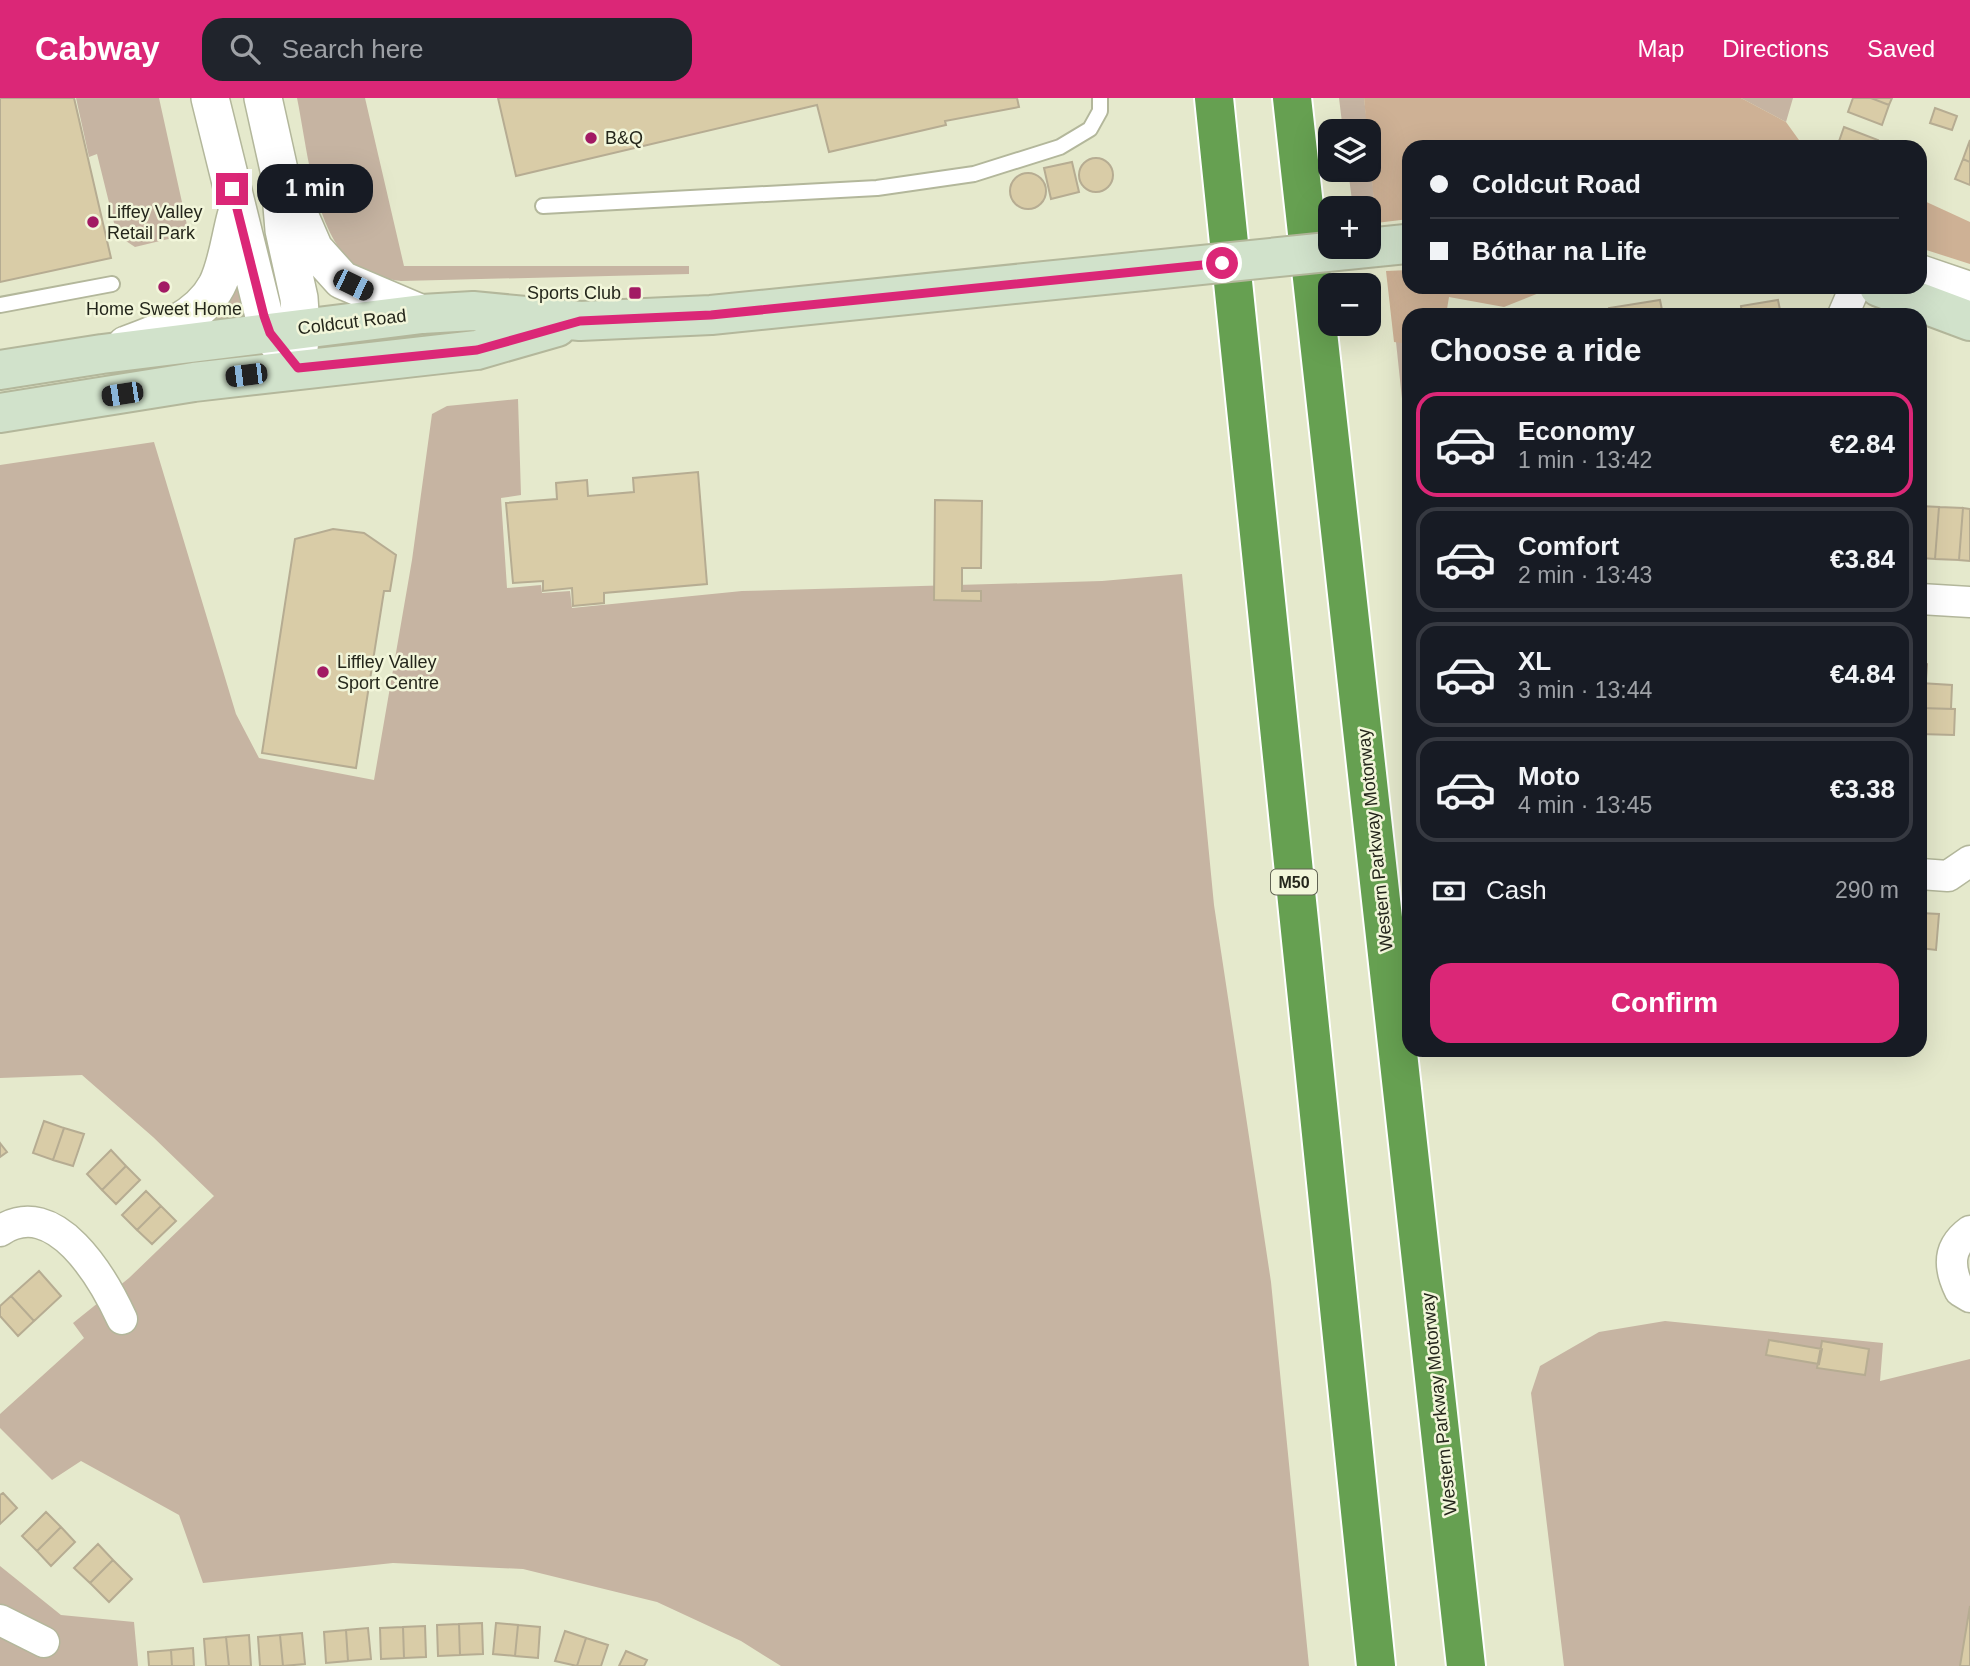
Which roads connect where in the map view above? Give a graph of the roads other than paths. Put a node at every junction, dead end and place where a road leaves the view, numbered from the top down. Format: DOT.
graph roads {
  1 [pos="210,98"];
  2 [pos="264,98"];
  3 [pos="1100,98"];
  4 [pos="1214,98"];
  5 [pos="1292,98"];
  6 [pos="279,170"];
  7 [pos="542,206"];
  8 [pos="237,211"];
  9 [pos="1402,245"];
  10 [pos="1927,272"];
  11 [pos="112,284"];
  12 [pos="1970,287"];
  13 [pos="1898,294"];
  14 [pos="0,305"];
  15 [pos="422,314"];
  16 [pos="580,321"];
  17 [pos="1970,321"];
  18 [pos="286,331"];
  19 [pos="102,354"];
  20 [pos="298,368"];
  21 [pos="0,370"];
  22 [pos="0,413"];
  23 [pos="1927,599"];
  24 [pos="1970,602"];
  25 [pos="1970,861"];
  26 [pos="1927,874"];
  27 [pos="0,1231"];
  28 [pos="1970,1231"];
  29 [pos="1970,1297"];
  30 [pos="122,1319"];
  31 [pos="0,1619"];
  32 [pos="44,1642"];
  33 [pos="1376,1666"];
  34 [pos="1466,1666"];
  1 -- 8 [label="street"];
  2 -- 6 [label="street"];
  3 -- 7 [label="lane"];
  4 -- 33 [label="highway, M50"];
  5 -- 34 [label="highway, Western Parkway Motorway"];
  6 -- 15 [label="street"];
  6 -- 18 [label="street"];
  8 -- 18 [label="street"];
  8 -- 19 [label="street"];
  9 -- 16 [label="main road, Coldcut Road, bridge"];
  10 -- 12 [label="street"];
  11 -- 14 [label="lane"];
  13 -- 17 [label="main road"];
  15 -- 16 [label="main road, Coldcut Road"];
  15 -- 18 [label="main road, Coldcut Road"];
  16 -- 20 [label="main road, Coldcut Road"];
  18 -- 19 [label="main road, Coldcut Road"];
  18 -- 20 [label="street"];
  19 -- 21 [label="main road, Coldcut Road"];
  20 -- 22 [label="main road, Coldcut Road"];
  23 -- 24 [label="street"];
  25 -- 26 [label="street"];
  27 -- 30 [label="street"];
  28 -- 29 [label="street"];
  31 -- 32 [label="street"];
}
